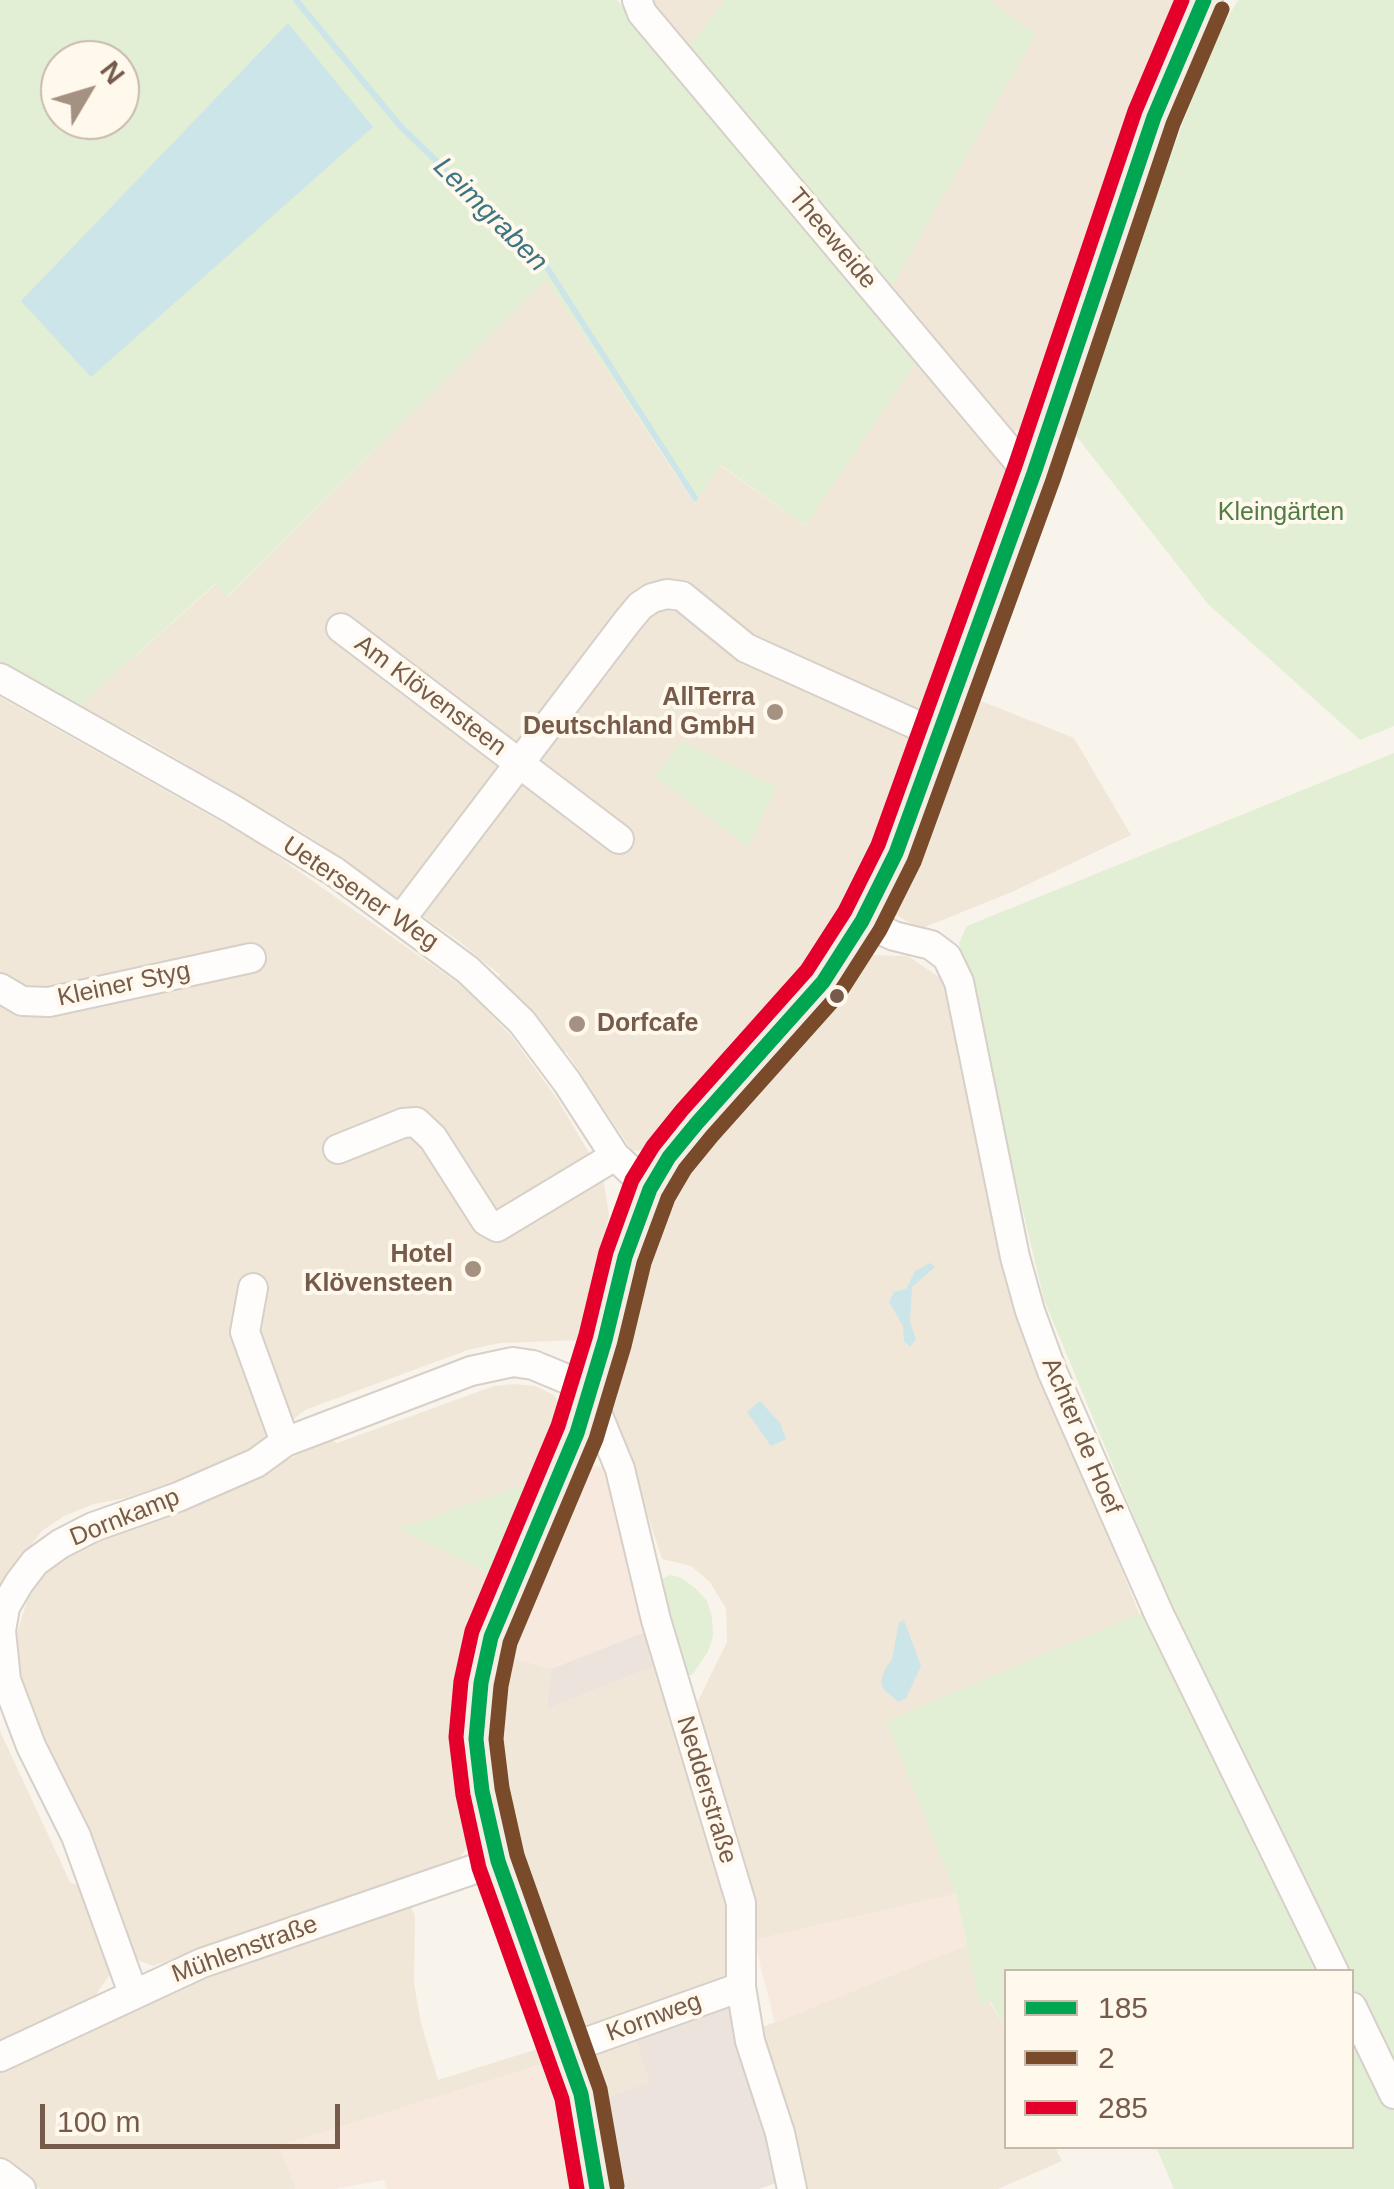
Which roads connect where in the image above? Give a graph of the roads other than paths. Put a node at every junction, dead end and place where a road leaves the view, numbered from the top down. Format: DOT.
graph roads {
  1 [pos="637,0"];
  2 [pos="1204,0"];
  3 [pos="1034,474"];
  4 [pos="341,628"];
  5 [pos="0,678"];
  6 [pos="939,734"];
  7 [pos="520,764"];
  8 [pos="620,839"];
  9 [pos="402,920"];
  10 [pos="862,921"];
  11 [pos="251,958"];
  12 [pos="0,988"];
  13 [pos="338,1149"];
  14 [pos="614,1156"];
  15 [pos="650,1189"];
  16 [pos="253,1288"];
  17 [pos="590,1396"];
  18 [pos="284,1442"];
  19 [pos="3,1606"];
  20 [pos="498,1861"];
  21 [pos="1333,1969"];
  22 [pos="741,1987"];
  23 [pos="132,1992"];
  24 [pos="1354,2011"];
  25 [pos="567,2048"];
  26 [pos="0,2058"];
  27 [pos="1394,2094"];
  28 [pos="0,2173"];
  29 [pos="790,2188"];
  30 [pos="21,2189"];
  31 [pos="597,2189"];
  1 -- 3 [label="street, Theeweide"];
  2 -- 3 [label="main road"];
  3 -- 6 [label="main road"];
  4 -- 7 [label="street, Am Klövensteen"];
  5 -- 9 [label="street, Uetersener Weg"];
  6 -- 7 [label="street, Am Klövensteen"];
  6 -- 10 [label="main road"];
  7 -- 8 [label="street, Am Klövensteen"];
  7 -- 9 [label="street, Am Klövensteen"];
  9 -- 14 [label="street, Uetersener Weg"];
  10 -- 15 [label="main road"];
  10 -- 21 [label="street, Achter de Hoef"];
  11 -- 12 [label="street, Kleiner Styg"];
  13 -- 14 [label="street"];
  14 -- 15 [label="street, Uetersener Weg"];
  15 -- 17 [label="main road"];
  16 -- 18 [label="street"];
  17 -- 18 [label="street, Dornkamp"];
  17 -- 20 [label="main road"];
  17 -- 22 [label="street, Nedderstraße"];
  18 -- 19 [label="street, Dornkamp"];
  19 -- 23 [label="street, Dornkamp"];
  20 -- 23 [label="street, Mühlenstraße"];
  20 -- 25 [label="main road"];
  22 -- 25 [label="street, Kornweg"];
  22 -- 29 [label="street, Nedderstraße"];
  23 -- 26 [label="street, Mühlenstraße"];
  24 -- 27 [label="street"];
  25 -- 31 [label="main road"];
  28 -- 30 [label="street"];
}
